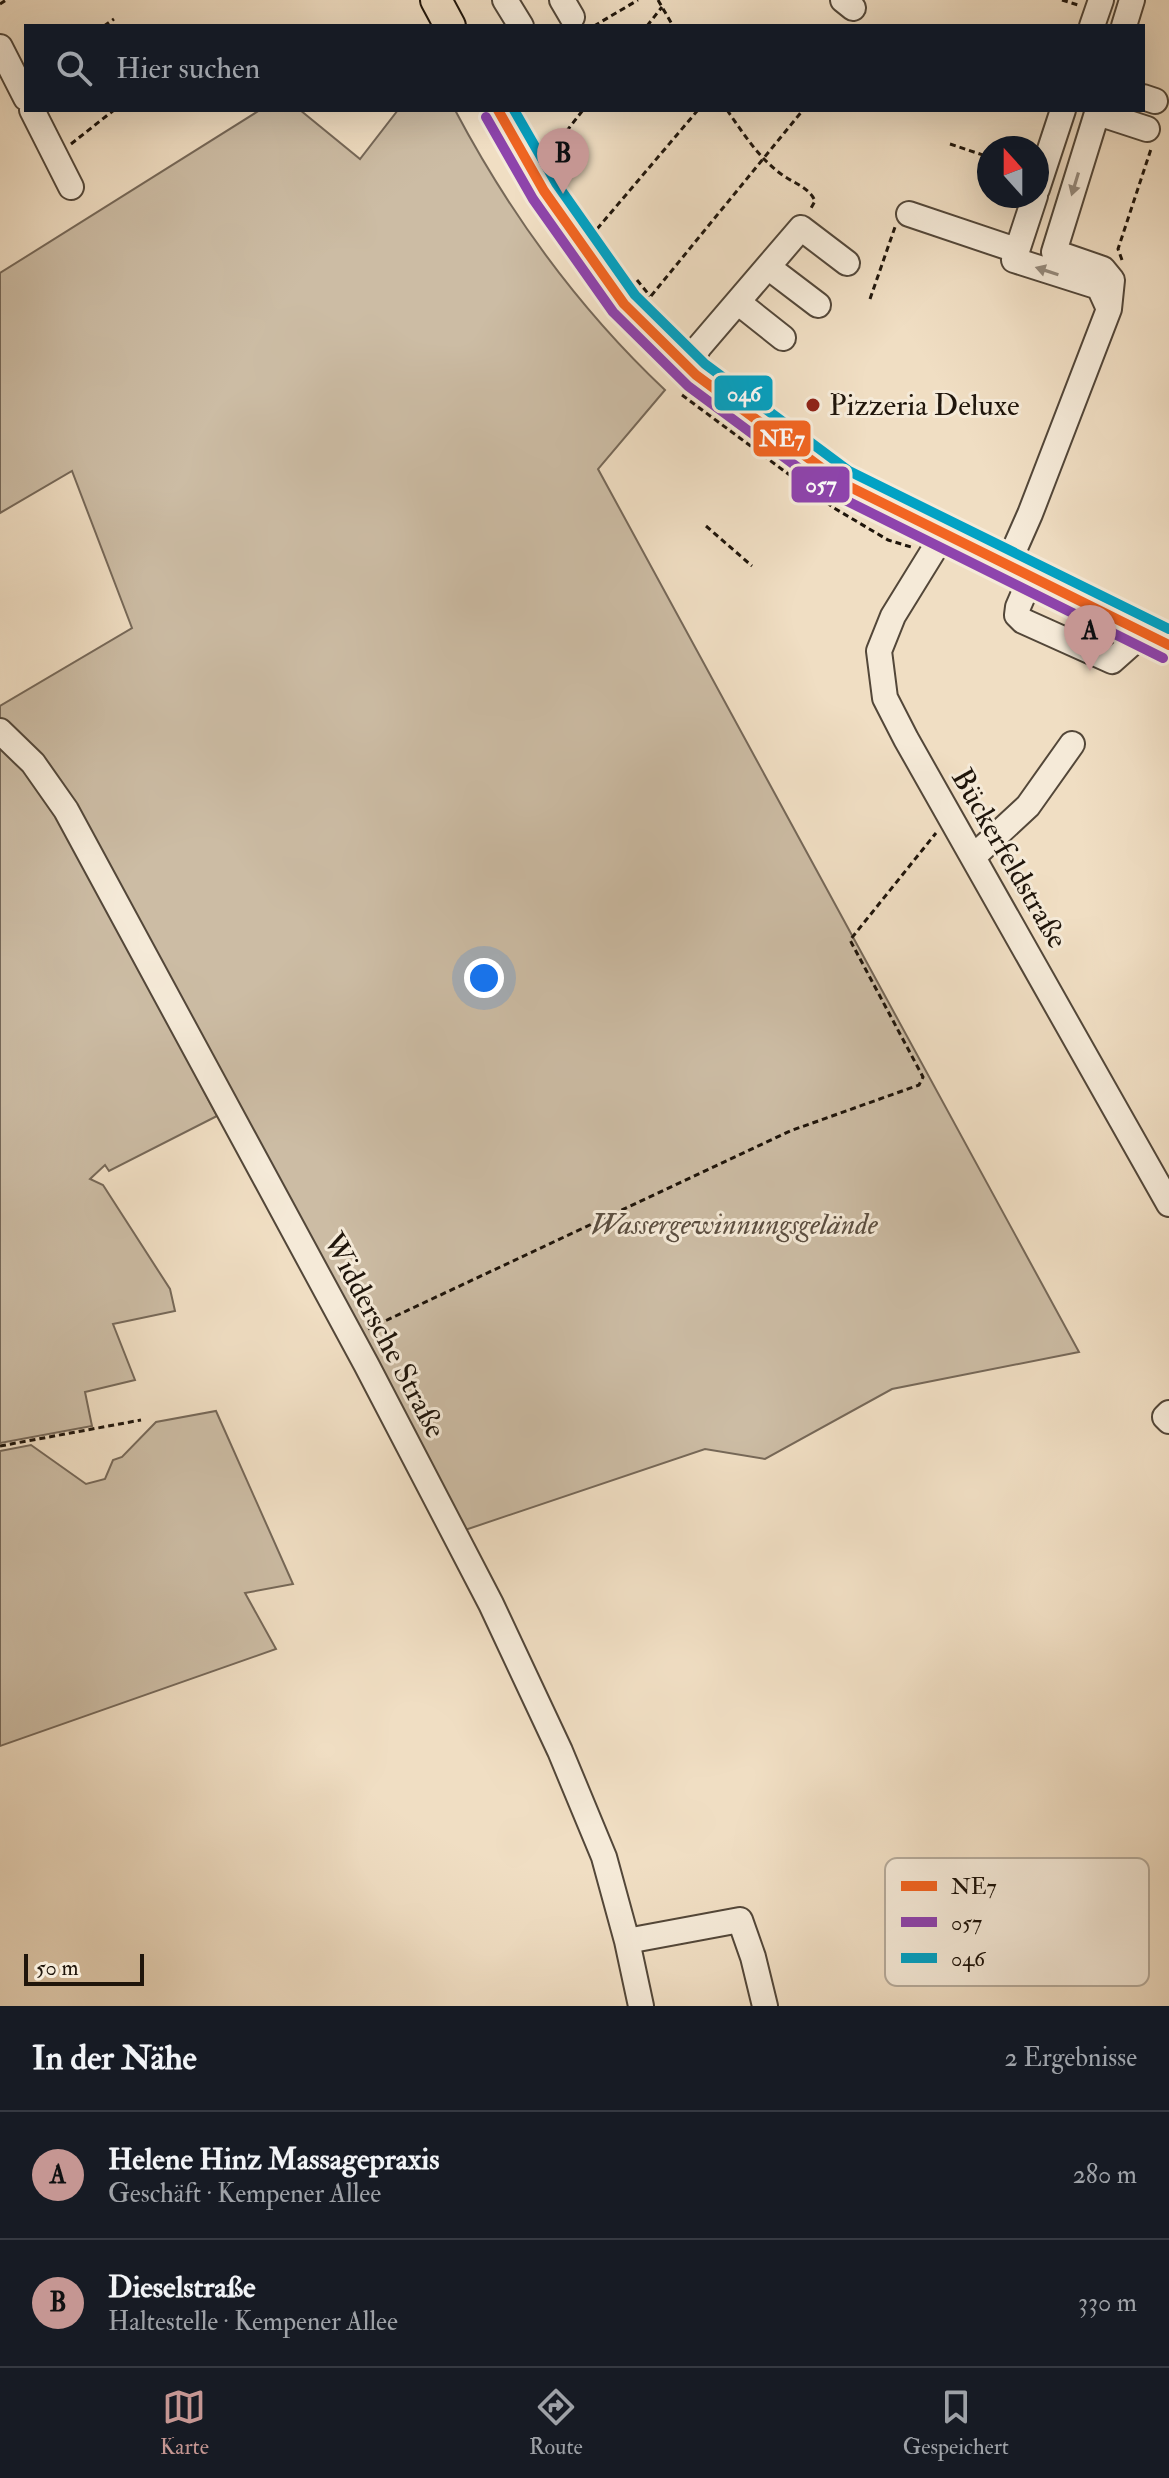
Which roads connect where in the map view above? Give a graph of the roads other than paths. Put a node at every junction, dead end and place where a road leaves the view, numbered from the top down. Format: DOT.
graph roads {
  1 [pos="436,0"];
  2 [pos="505,0"];
  3 [pos="1101,0"];
  4 [pos="1132,0"];
  5 [pos="449,24"];
  6 [pos="520,24"];
  7 [pos="1093,24"];
  8 [pos="1125,24"];
  9 [pos="0,47"];
  10 [pos="24,94"];
  11 [pos="33,112"];
  12 [pos="499,112"];
  13 [pos="1062,112"];
  14 [pos="1098,112"];
  15 [pos="1101,112"];
  16 [pos="1147,129"];
  17 [pos="1049,153"];
  18 [pos="71,187"];
  19 [pos="1031,208"];
  20 [pos="909,214"];
  21 [pos="1016,250"];
  22 [pos="847,263"];
  23 [pos="768,267"];
  24 [pos="739,303"];
  25 [pos="818,305"];
  26 [pos="1109,309"];
  27 [pos="783,338"];
  28 [pos="687,366"];
  29 [pos="943,535"];
  30 [pos="1019,572"];
  31 [pos="1139,630"];
  32 [pos="1169,645"];
  33 [pos="0,731"];
  34 [pos="1072,744"];
  35 [pos="973,857"];
  36 [pos="1169,1204"];
  37 [pos="1169,1413"];
  38 [pos="1169,1421"];
  39 [pos="627,1941"];
  40 [pos="641,2006"];
  41 [pos="765,2006"];
  1 -- 5 [label="main road"];
  2 -- 6 [label="street"];
  3 -- 7 [label="street"];
  4 -- 8 [label="street"];
  9 -- 10 [label="street"];
  11 -- 18 [label="street"];
  12 -- 28 [label="main road"];
  13 -- 17 [label="street"];
  14 -- 26 [label="street, one-way"];
  15 -- 16 [label="street"];
  19 -- 21 [label="street"];
  20 -- 21 [label="street"];
  26 -- 21 [label="street, one-way"];
  22 -- 23 [label="street"];
  23 -- 24 [label="street"];
  23 -- 25 [label="street"];
  24 -- 27 [label="street"];
  24 -- 28 [label="street"];
  26 -- 30 [label="street"];
  28 -- 29 [label="main road"];
  29 -- 30 [label="main road"];
  29 -- 35 [label="street, Bückerfeldstraße"];
  30 -- 31 [label="main road"];
  30 -- 31 [label="street"];
  31 -- 32 [label="main road"];
  33 -- 39 [label="street, Widdersche Straße"];
  34 -- 35 [label="street"];
  35 -- 36 [label="street, Bückerfeldstraße"];
  37 -- 38 [label="street"];
  39 -- 40 [label="street, Widdersche Straße"];
  39 -- 41 [label="street"];
}
